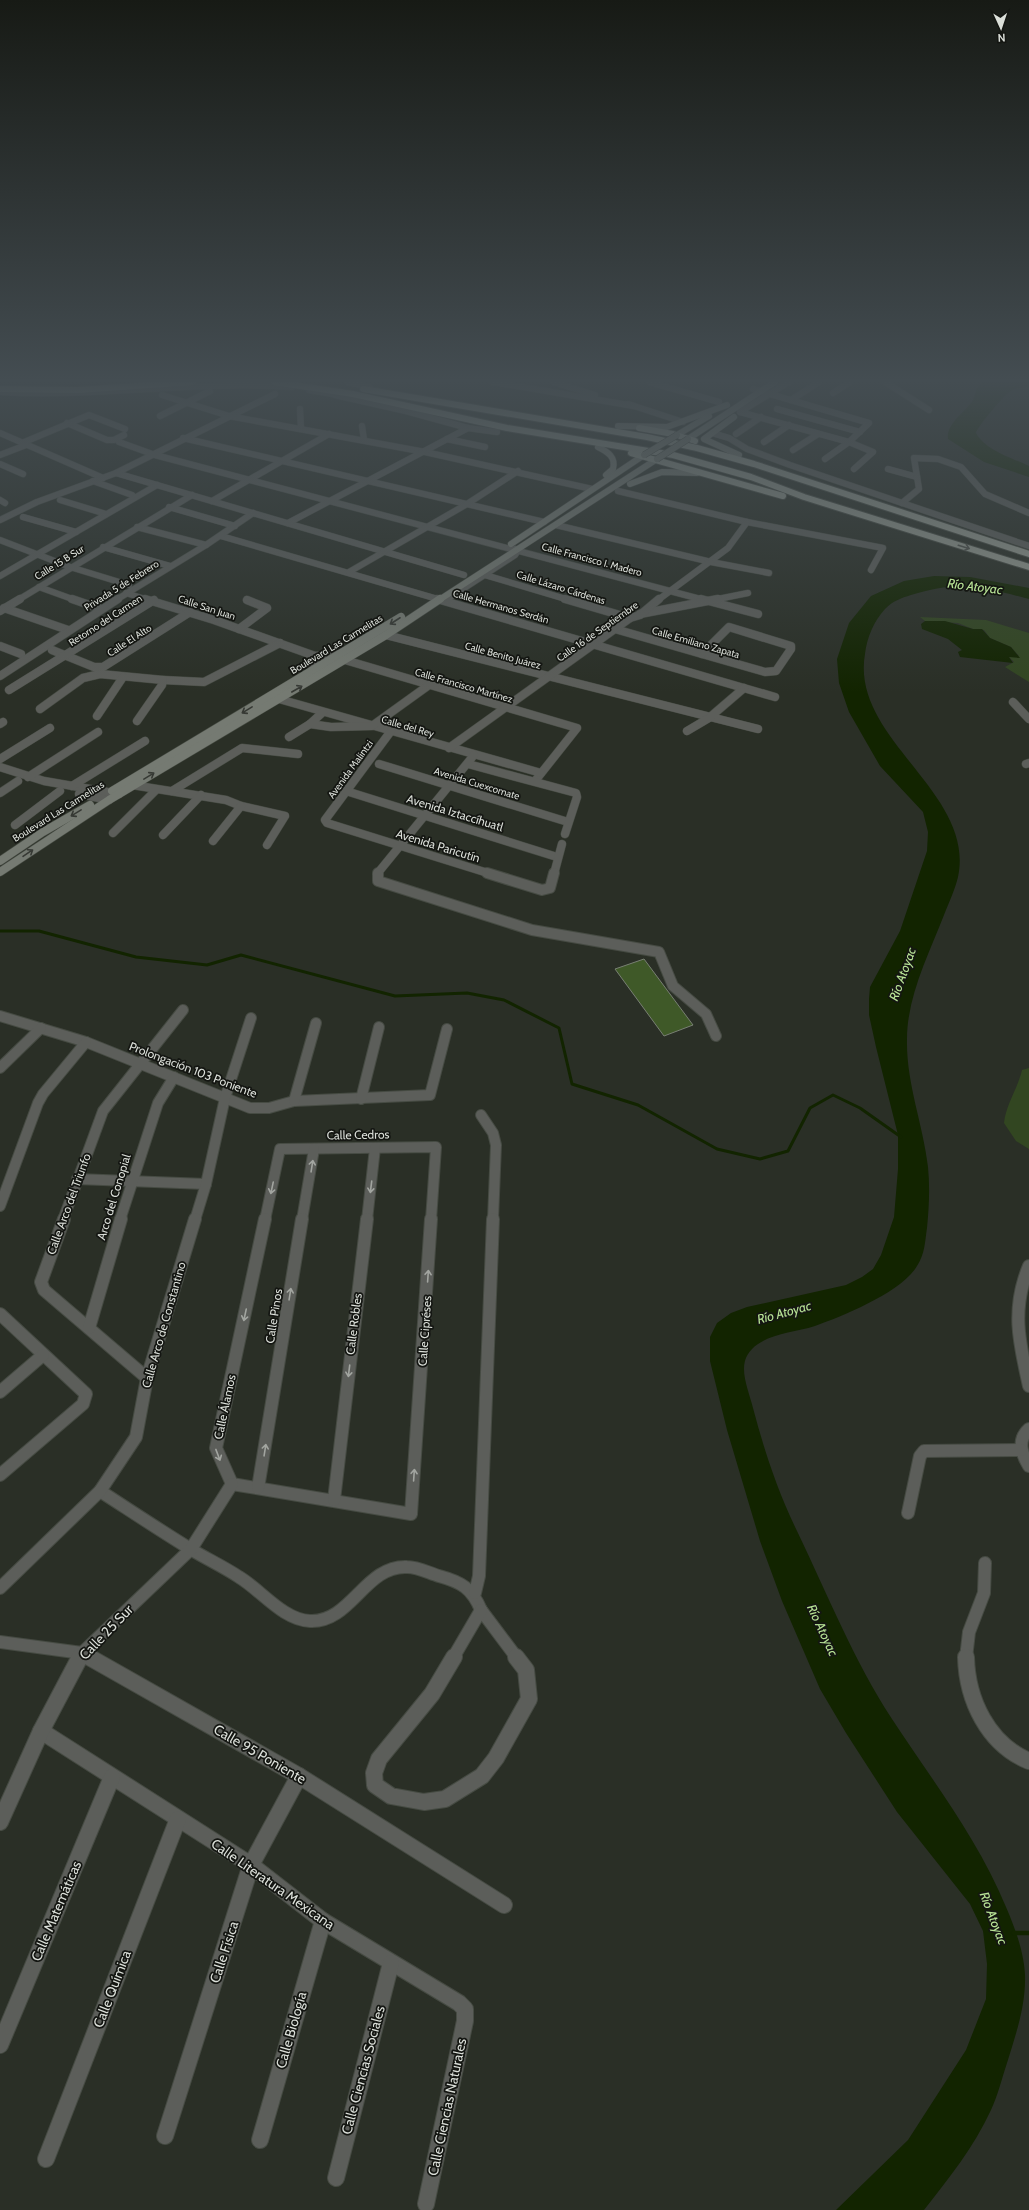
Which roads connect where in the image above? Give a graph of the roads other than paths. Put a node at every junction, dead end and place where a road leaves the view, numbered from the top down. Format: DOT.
graph roads {
  1 [pos="82,485"];
  2 [pos="105,485"];
  3 [pos="157,485"];
  4 [pos="240,485"];
  5 [pos="269,485"];
  6 [pos="360,485"];
  7 [pos="391,485"];
  8 [pos="496,485"];
  9 [pos="576,485"];
  10 [pos="593,485"];
  11 [pos="598,485"];
  12 [pos="618,485"];
  13 [pos="629,485"];
  14 [pos="746,485"];
  15 [pos="747,485"];
  16 [pos="771,485"];
  17 [pos="815,485"];
  18 [pos="829,485"];
  19 [pos="849,485"];
  20 [pos="918,485"];
  21 [pos="975,485"];
  22 [pos="750,486"];
  23 [pos="592,489"];
  24 [pos="618,491"];
  25 [pos="132,495"];
  26 [pos="192,495"];
  27 [pos="60,500"];
  28 [pos="212,501"];
  29 [pos="329,501"];
  30 [pos="902,503"];
  31 [pos="467,504"];
  32 [pos="169,507"];
  33 [pos="578,511"];
  34 [pos="253,513"];
  35 [pos="1029,513"];
  36 [pos="106,514"];
  37 [pos="913,516"];
  38 [pos="23,517"];
  39 [pos="0,520"];
  40 [pos="544,522"];
  41 [pos="747,522"];
  42 [pos="288,523"];
  43 [pos="556,525"];
  44 [pos="235,526"];
  45 [pos="136,527"];
  46 [pos="426,527"];
  47 [pos="904,527"];
  48 [pos="76,532"];
  49 [pos="221,536"];
  50 [pos="0,540"];
  51 [pos="206,545"];
  52 [pos="1029,546"];
  53 [pos="103,547"];
  54 [pos="511,548"];
  55 [pos="383,551"];
  56 [pos="39,554"];
  57 [pos="1029,554"];
  58 [pos="711,562"];
  59 [pos="170,566"];
  60 [pos="70,567"];
  61 [pos="1029,567"];
  62 [pos="871,570"];
  63 [pos="349,572"];
  64 [pos="769,573"];
  65 [pos="1,574"];
  66 [pos="464,575"];
  67 [pos="485,575"];
  68 [pos="129,585"];
  69 [pos="39,587"];
  70 [pos="669,590"];
  71 [pos="126,593"];
  72 [pos="748,594"];
  73 [pos="437,597"];
  74 [pos="154,600"];
  75 [pos="248,600"];
  76 [pos="710,601"];
  77 [pos="101,609"];
  78 [pos="2,610"];
  79 [pos="190,612"];
  80 [pos="640,614"];
  81 [pos="758,614"];
  82 [pos="630,618"];
  83 [pos="239,629"];
  84 [pos="615,629"];
  85 [pos="68,630"];
  86 [pos="386,635"];
  87 [pos="280,643"];
  88 [pos="594,644"];
  89 [pos="0,646"];
  90 [pos="52,650"];
  91 [pos="21,654"];
  92 [pos="702,654"];
  93 [pos="315,656"];
  94 [pos="66,657"];
  95 [pos="343,657"];
  96 [pos="314,670"];
  97 [pos="0,676"];
  98 [pos="123,677"];
  99 [pos="549,677"];
  100 [pos="163,680"];
  101 [pos="429,685"];
  102 [pos="744,688"];
  103 [pos="9,690"];
  104 [pos="269,696"];
  105 [pos="775,697"];
  106 [pos="280,699"];
  107 [pos="1013,702"];
  108 [pos="505,707"];
  109 [pos="40,709"];
  110 [pos="323,712"];
  111 [pos="97,716"];
  112 [pos="709,718"];
  113 [pos="1029,719"];
  114 [pos="137,721"];
  115 [pos="310,724"];
  116 [pos="372,726"];
  117 [pos="50,728"];
  118 [pos="758,729"];
  119 [pos="391,731"];
  120 [pos="687,731"];
  121 [pos="98,732"];
  122 [pos="289,737"];
  123 [pos="145,741"];
  124 [pos="450,748"];
  125 [pos="298,754"];
  126 [pos="474,755"];
  127 [pos="0,759"];
  128 [pos="379,764"];
  129 [pos="468,764"];
  130 [pos="0,767"];
  131 [pos="541,773"];
  132 [pos="0,774"];
  133 [pos="28,777"];
  134 [pos="18,781"];
  135 [pos="535,781"];
  136 [pos="124,783"];
  137 [pos="72,786"];
  138 [pos="134,786"];
  139 [pos="450,786"];
  140 [pos="156,790"];
  141 [pos="60,791"];
  142 [pos="172,791"];
  143 [pos="346,791"];
  144 [pos="0,793"];
  145 [pos="120,794"];
  146 [pos="201,795"];
  147 [pos="107,797"];
  148 [pos="241,806"];
  149 [pos="425,815"];
  150 [pos="325,820"];
  151 [pos="568,822"];
  152 [pos="15,825"];
  153 [pos="113,833"];
  154 [pos="565,834"];
  155 [pos="163,835"];
  156 [pos="213,841"];
  157 [pos="562,844"];
  158 [pos="267,845"];
  159 [pos="399,846"];
  160 [pos="557,857"];
  161 [pos="0,861"];
  162 [pos="0,872"];
  163 [pos="183,1010"];
  164 [pos="0,1016"];
  165 [pos="251,1018"];
  166 [pos="316,1023"];
  167 [pos="378,1027"];
  168 [pos="41,1028"];
  169 [pos="447,1029"];
  170 [pos="716,1036"];
  171 [pos="86,1042"];
  172 [pos="140,1063"];
  173 [pos="0,1068"];
  174 [pos="174,1077"];
  175 [pos="225,1098"];
  176 [pos="361,1099"];
  177 [pos="294,1101"];
  178 [pos="481,1115"];
  179 [pos="436,1147"];
  180 [pos="375,1148"];
  181 [pos="314,1149"];
  182 [pos="280,1150"];
  183 [pos="77,1179"];
  184 [pos="132,1181"];
  185 [pos="206,1184"];
  186 [pos="0,1206"];
  187 [pos="1029,1266"];
  188 [pos="0,1314"];
  189 [pos="89,1328"];
  190 [pos="43,1355"];
  191 [pos="147,1378"];
  192 [pos="1029,1386"];
  193 [pos="0,1392"];
  194 [pos="1029,1429"];
  195 [pos="1021,1450"];
  196 [pos="1029,1466"];
  197 [pos="0,1475"];
  198 [pos="232,1484"];
  199 [pos="258,1488"];
  200 [pos="100,1491"];
  201 [pos="334,1500"];
  202 [pos="908,1513"];
  203 [pos="191,1549"];
  204 [pos="985,1563"];
  205 [pos="0,1588"];
  206 [pos="475,1593"];
  207 [pos="480,1610"];
  208 [pos="0,1642"];
  209 [pos="82,1653"];
  210 [pos="41,1730"];
  211 [pos="1029,1761"];
  212 [pos="299,1776"];
  213 [pos="112,1777"];
  214 [pos="178,1819"];
  215 [pos="0,1822"];
  216 [pos="251,1866"];
  217 [pos="504,1905"];
  218 [pos="323,1921"];
  219 [pos="392,1963"];
  220 [pos="465,2009"];
  221 [pos="0,2045"];
  222 [pos="165,2136"];
  223 [pos="260,2140"];
  224 [pos="46,2159"];
  225 [pos="336,2178"];
  226 [pos="426,2204"];
  1 -- 39 [label="street"];
  2 -- 25 [label="street"];
  3 -- 26 [label="street"];
  3 -- 36 [label="street"];
  4 -- 28 [label="street"];
  5 -- 29 [label="street, Calle Francisco I. Madero"];
  6 -- 29 [label="street"];
  7 -- 31 [label="street"];
  8 -- 31 [label="street"];
  9 -- 23 [label="street"];
  10 -- 23 [label="main road"];
  11 -- 23 [label="main road, Boulevard Las Carmelitas"];
  12 -- 33 [label="main road, Boulevard Las Carmelitas"];
  13 -- 24 [label="main road"];
  14 -- 22 [label="main road"];
  15 -- 22 [label="highway"];
  16 -- 47 [label="highway"];
  17 -- 37 [label="highway"];
  18 -- 37 [label="highway"];
  19 -- 30 [label="street"];
  20 -- 30 [label="street"];
  21 -- 35 [label="street"];
  22 -- 47 [label="highway"];
  23 -- 40 [label="main road, Boulevard Las Carmelitas"];
  24 -- 33 [label="main road"];
  24 -- 41 [label="street"];
  26 -- 28 [label="street"];
  26 -- 32 [label="street, Calle 15 B Sur"];
  27 -- 36 [label="street"];
  28 -- 34 [label="street"];
  29 -- 42 [label="street"];
  29 -- 46 [label="street, Calle Francisco I. Madero"];
  30 -- 52 [label="street"];
  31 -- 40 [label="street"];
  31 -- 46 [label="street"];
  32 -- 44 [label="street"];
  32 -- 45 [label="street, Calle 15 B Sur"];
  33 -- 43 [label="main road, Boulevard Las Carmelitas"];
  34 -- 42 [label="street"];
  34 -- 44 [label="street, Privada 5 de Febrero"];
  36 -- 48 [label="street"];
  37 -- 57 [label="highway"];
  38 -- 48 [label="street"];
  40 -- 54 [label="main road, Boulevard Las Carmelitas"];
  41 -- 58 [label="street, Calle 16 de Septiembre"];
  41 -- 62 [label="street"];
  42 -- 55 [label="street"];
  43 -- 54 [label="main road, Boulevard Las Carmelitas"];
  43 -- 58 [label="street"];
  44 -- 49 [label="street, Privada 5 de Febrero"];
  45 -- 51 [label="street"];
  45 -- 53 [label="street, Calle 15 B Sur"];
  46 -- 54 [label="street, Calle Francisco I. Madero"];
  46 -- 55 [label="street"];
  47 -- 61 [label="highway, one-way"];
  48 -- 56 [label="street"];
  49 -- 51 [label="street, Privada 5 de Febrero"];
  49 -- 63 [label="street, Calle Hermanos Serdán"];
  50 -- 56 [label="street"];
  51 -- 59 [label="street, Privada 5 de Febrero"];
  53 -- 59 [label="street"];
  53 -- 60 [label="street, Calle 15 B Sur"];
  54 -- 66 [label="main road, Boulevard Las Carmelitas"];
  54 -- 67 [label="street, Boulevard Las Carmelitas"];
  54 -- 70 [label="street, Calle Francisco I. Madero"];
  54 -- 73 [label="main road, Boulevard Las Carmelitas"];
  55 -- 63 [label="street"];
  55 -- 66 [label="street"];
  56 -- 60 [label="street"];
  56 -- 65 [label="street"];
  58 -- 64 [label="street"];
  58 -- 70 [label="street, Calle 16 de Septiembre"];
  59 -- 71 [label="street, Privada 5 de Febrero"];
  60 -- 68 [label="street"];
  60 -- 69 [label="street, Calle 15 B Sur"];
  63 -- 73 [label="street, Calle Hermanos Serdán"];
  66 -- 73 [label="main road, Boulevard Las Carmelitas"];
  67 -- 73 [label="street, Boulevard Las Carmelitas"];
  67 -- 82 [label="street, Calle Lázaro Cárdenas"];
  69 -- 77 [label="street"];
  69 -- 78 [label="street, Calle 15 B Sur"];
  70 -- 76 [label="street, Calle Francisco I. Madero"];
  70 -- 80 [label="street, Calle 16 de Septiembre"];
  71 -- 74 [label="street, Calle San Juan"];
  71 -- 77 [label="street, Privada 5 de Febrero"];
  72 -- 76 [label="street"];
  73 -- 86 [label="main road, Boulevard Las Carmelitas"];
  73 -- 88 [label="street, Calle Hermanos Serdán"];
  73 -- 95 [label="main road, Boulevard Las Carmelitas, one-way"];
  74 -- 79 [label="street, Calle San Juan"];
  74 -- 94 [label="street, Retorno del Carmen"];
  75 -- 83 [label="street"];
  76 -- 80 [label="street"];
  76 -- 81 [label="street, Calle Francisco I. Madero"];
  77 -- 85 [label="street, Privada 5 de Febrero"];
  78 -- 85 [label="street"];
  79 -- 83 [label="street, Calle San Juan"];
  79 -- 94 [label="street, Calle El Alto"];
  80 -- 82 [label="street, Calle 16 de Septiembre"];
  82 -- 84 [label="street, Calle 16 de Septiembre"];
  83 -- 87 [label="street, Calle San Juan"];
  84 -- 88 [label="street, Calle 16 de Septiembre"];
  84 -- 92 [label="street, Calle Emiliano Zapata"];
  85 -- 97 [label="street, Privada 5 de Febrero"];
  86 -- 95 [label="main road, Boulevard Las Carmelitas"];
  86 -- 99 [label="street, Calle Benito Juárez"];
  87 -- 93 [label="street, Calle San Juan"];
  87 -- 100 [label="street"];
  88 -- 99 [label="street, Calle 16 de Septiembre"];
  88 -- 102 [label="street, Calle Hermanos Serdán"];
  89 -- 91 [label="street"];
  90 -- 94 [label="street, Calle El Alto"];
  92 -- 92 [label="street, Calle Emiliano Zapata"];
  93 -- 95 [label="street"];
  93 -- 96 [label="street"];
  94 -- 103 [label="street, Retorno del Carmen"];
  95 -- 96 [label="main road, Boulevard Las Carmelitas"];
  95 -- 101 [label="street, Calle Francisco Martínez"];
  106 -- 95 [label="main road, Boulevard Las Carmelitas, one-way"];
  96 -- 104 [label="main road, Boulevard Las Carmelitas"];
  98 -- 100 [label="street"];
  98 -- 109 [label="street"];
  98 -- 111 [label="street"];
  99 -- 108 [label="street, Calle 16 de Septiembre"];
  99 -- 112 [label="street, Calle Benito Juárez"];
  100 -- 114 [label="street"];
  101 -- 108 [label="street, Calle Francisco Martínez"];
  101 -- 116 [label="street"];
  102 -- 105 [label="street, Calle Hermanos Serdán"];
  102 -- 112 [label="street"];
  104 -- 106 [label="street, Calle del Rey"];
  104 -- 136 [label="main road, Boulevard Las Carmelitas, one-way"];
  106 -- 110 [label="street, Calle del Rey"];
  138 -- 106 [label="main road, Boulevard Las Carmelitas, one-way"];
  107 -- 113 [label="street"];
  108 -- 124 [label="street, Calle 16 de Septiembre"];
  108 -- 131 [label="street, Calle Francisco Martínez"];
  110 -- 115 [label="street"];
  110 -- 116 [label="street, Calle del Rey"];
  112 -- 118 [label="street, Calle Benito Juárez"];
  112 -- 120 [label="street"];
  115 -- 116 [label="street"];
  115 -- 122 [label="street"];
  116 -- 119 [label="street, Calle del Rey"];
  117 -- 127 [label="street"];
  119 -- 124 [label="street, Calle del Rey"];
  119 -- 143 [label="street, Avenida Malintzi"];
  121 -- 133 [label="street"];
  123 -- 137 [label="street"];
  124 -- 126 [label="street, Calle del Rey"];
  125 -- 142 [label="street"];
  126 -- 129 [label="street"];
  126 -- 131 [label="street, Calle del Rey"];
  128 -- 139 [label="street, Avenida Cuexcomate"];
  129 -- 135 [label="street"];
  129 -- 139 [label="street"];
  130 -- 133 [label="street"];
  131 -- 135 [label="street"];
  132 -- 134 [label="street"];
  133 -- 137 [label="street"];
  134 -- 141 [label="street"];
  134 -- 144 [label="street"];
  135 -- 151 [label="street"];
  136 -- 138 [label="street"];
  136 -- 147 [label="main road, Boulevard Las Carmelitas"];
  137 -- 147 [label="street"];
  138 -- 140 [label="street"];
  138 -- 145 [label="main road, Boulevard Las Carmelitas"];
  139 -- 149 [label="street"];
  139 -- 151 [label="street, Avenida Cuexcomate"];
  140 -- 142 [label="street"];
  140 -- 153 [label="street"];
  141 -- 147 [label="street"];
  141 -- 152 [label="street"];
  142 -- 146 [label="street"];
  143 -- 149 [label="street, Avenida Iztaccíhuatl"];
  143 -- 150 [label="street, Avenida Malintzi"];
  145 -- 147 [label="street"];
  146 -- 148 [label="street"];
  146 -- 155 [label="street"];
  147 -- 161 [label="main road, Boulevard Las Carmelitas, one-way"];
  162 -- 147 [label="main road, Boulevard Las Carmelitas, one-way"];
  148 -- 156 [label="street"];
  148 -- 158 [label="street"];
  149 -- 159 [label="street"];
  149 -- 160 [label="street, Avenida Iztaccíhuatl"];
  150 -- 159 [label="street, Avenida Paricutín"];
  151 -- 154 [label="street"];
  157 -- 160 [label="street"];
  159 -- 160 [label="street, Avenida Paricutín"];
  159 -- 170 [label="street"];
  163 -- 172 [label="street, Calle Arco del Triunfo"];
  164 -- 168 [label="street, Prolongación 103 Poniente"];
  165 -- 175 [label="street, Calle Arco de Constantino"];
  166 -- 177 [label="street"];
  167 -- 176 [label="street"];
  168 -- 171 [label="street, Prolongación 103 Poniente"];
  168 -- 173 [label="street"];
  169 -- 176 [label="street, Prolongación 103 Poniente"];
  171 -- 172 [label="street, Prolongación 103 Poniente"];
  171 -- 186 [label="street"];
  172 -- 174 [label="street, Prolongación 103 Poniente"];
  172 -- 183 [label="street, Calle Arco del Triunfo"];
  174 -- 175 [label="street, Prolongación 103 Poniente"];
  174 -- 184 [label="street, Arco del Conopial"];
  175 -- 177 [label="street, Prolongación 103 Poniente"];
  175 -- 185 [label="street, Calle Arco de Constantino"];
  176 -- 177 [label="street, Prolongación 103 Poniente"];
  178 -- 206 [label="street"];
  179 -- 180 [label="street, Calle Cedros"];
  201 -- 179 [label="street, Calle Cipréses, one-way"];
  180 -- 181 [label="street, Calle Cedros"];
  180 -- 201 [label="street, Calle Robles, one-way"];
  181 -- 182 [label="street, Calle Cedros"];
  199 -- 181 [label="street, Calle Pinos, one-way"];
  182 -- 198 [label="street, Calle Álamos, one-way"];
  183 -- 184 [label="street"];
  183 -- 189 [label="street, Calle Arco del Triunfo"];
  184 -- 185 [label="street"];
  184 -- 189 [label="street, Arco del Conopial"];
  185 -- 191 [label="street, Calle Arco de Constantino"];
  187 -- 192 [label="street"];
  188 -- 190 [label="street"];
  189 -- 191 [label="street, Calle Arco del Triunfo"];
  190 -- 193 [label="street"];
  190 -- 197 [label="street"];
  191 -- 200 [label="street, Calle Arco de Constantino"];
  194 -- 195 [label="street"];
  195 -- 196 [label="street"];
  195 -- 202 [label="street"];
  198 -- 199 [label="street"];
  198 -- 203 [label="street, Calle 25 Sur"];
  199 -- 201 [label="street"];
  200 -- 203 [label="street"];
  200 -- 205 [label="street, Calle Arco de Constantino"];
  203 -- 206 [label="street"];
  203 -- 209 [label="street, Calle 25 Sur"];
  204 -- 211 [label="street"];
  206 -- 207 [label="street"];
  207 -- 207 [label="street"];
  208 -- 209 [label="street, Calle 95 Poniente"];
  209 -- 210 [label="street, Calle 25 Sur"];
  209 -- 212 [label="street, Calle 95 Poniente"];
  210 -- 213 [label="street, Calle Literatura Mexicana"];
  210 -- 215 [label="street, Calle 25 Sur"];
  212 -- 216 [label="street, Calle Física"];
  212 -- 217 [label="street, Calle 95 Poniente"];
  213 -- 214 [label="street, Calle Literatura Mexicana"];
  213 -- 221 [label="street, Calle Matemáticas"];
  214 -- 216 [label="street, Calle Literatura Mexicana"];
  214 -- 224 [label="street, Calle Química"];
  216 -- 218 [label="street, Calle Literatura Mexicana"];
  216 -- 222 [label="street, Calle Física"];
  218 -- 219 [label="street, Calle Literatura Mexicana"];
  218 -- 223 [label="street, Calle Biología"];
  219 -- 220 [label="street, Calle Literatura Mexicana"];
  219 -- 225 [label="street, Calle Ciencias Sociales"];
  220 -- 226 [label="street, Calle Ciencias Naturales"];
}
